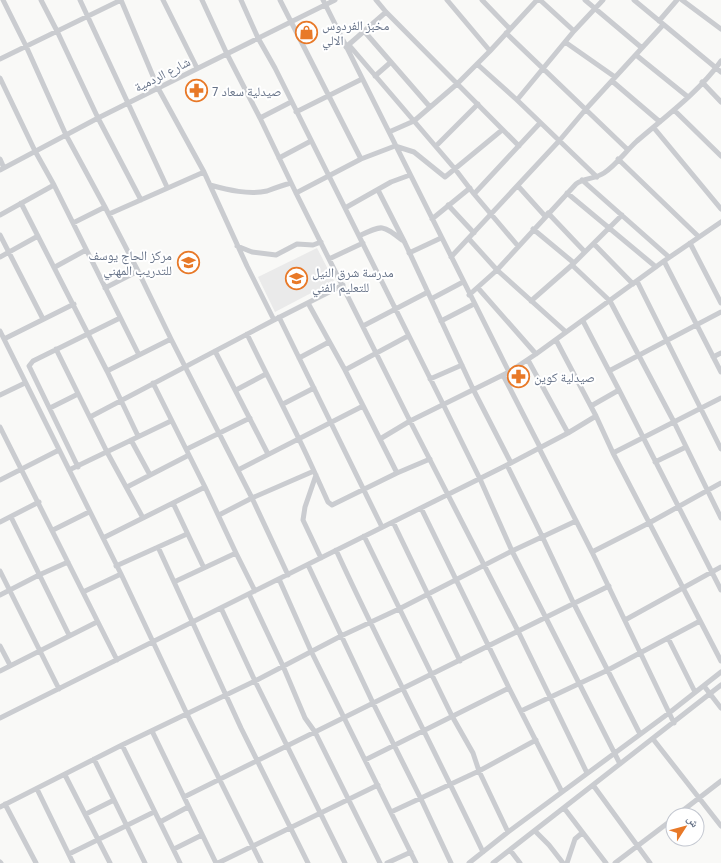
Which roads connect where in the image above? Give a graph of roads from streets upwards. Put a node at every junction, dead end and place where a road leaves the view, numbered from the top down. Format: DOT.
graph roads {
  1 [pos="3,0"];
  2 [pos="41,0"];
  3 [pos="80,0"];
  4 [pos="121,0"];
  5 [pos="163,0"];
  6 [pos="202,0"];
  7 [pos="241,0"];
  8 [pos="280,0"];
  9 [pos="335,0"];
  10 [pos="376,0"];
  11 [pos="447,0"];
  12 [pos="482,0"];
  13 [pos="537,0"];
  14 [pos="540,0"];
  15 [pos="585,0"];
  16 [pos="603,0"];
  17 [pos="634,0"];
  18 [pos="677,0"];
  19 [pos="682,0"];
  20 [pos="324,2"];
  21 [pos="595,9"];
  22 [pos="386,12"];
  23 [pos="88,16"];
  24 [pos="290,22"];
  25 [pos="661,23"];
  26 [pos="510,29"];
  27 [pos="721,29"];
  28 [pos="57,31"];
  29 [pos="364,31"];
  30 [pos="574,32"];
  31 [pos="506,33"];
  32 [pos="258,38"];
  33 [pos="566,42"];
  34 [pos="26,46"];
  35 [pos="347,46"];
  36 [pos="642,48"];
  37 [pos="490,51"];
  38 [pos="227,54"];
  39 [pos="636,55"];
  40 [pos="0,59"];
  41 [pos="721,61"];
  42 [pos="391,62"];
  43 [pos="477,64"];
  44 [pos="197,68"];
  45 [pos="716,68"];
  46 [pos="543,69"];
  47 [pos="721,72"];
  48 [pos="375,76"];
  49 [pos="0,78"];
  50 [pos="362,79"];
  51 [pos="614,79"];
  52 [pos="702,82"];
  53 [pos="457,84"];
  54 [pos="158,88"];
  55 [pos="329,96"];
  56 [pos="688,97"];
  57 [pos="517,100"];
  58 [pos="291,102"];
  59 [pos="721,102"];
  60 [pos="128,103"];
  61 [pos="478,104"];
  62 [pos="430,107"];
  63 [pos="586,109"];
  64 [pos="674,110"];
  65 [pos="296,112"];
  66 [pos="98,118"];
  67 [pos="260,118"];
  68 [pos="414,121"];
  69 [pos="660,122"];
  70 [pos="540,123"];
  71 [pos="654,128"];
  72 [pos="502,130"];
  73 [pos="389,132"];
  74 [pos="66,135"];
  75 [pos="311,141"];
  76 [pos="560,141"];
  77 [pos="395,146"];
  78 [pos="436,146"];
  79 [pos="519,146"];
  80 [pos="628,150"];
  81 [pos="35,151"];
  82 [pos="721,156"];
  83 [pos="279,158"];
  84 [pos="0,159"];
  85 [pos="361,159"];
  86 [pos="618,159"];
  87 [pos="455,168"];
  88 [pos="2,169"];
  89 [pos="204,172"];
  90 [pos="410,175"];
  91 [pos="330,176"];
  92 [pos="597,177"];
  93 [pos="582,180"];
  94 [pos="291,183"];
  95 [pos="54,185"];
  96 [pos="210,186"];
  97 [pos="518,186"];
  98 [pos="167,187"];
  99 [pos="470,188"];
  100 [pos="378,190"];
  101 [pos="296,193"];
  102 [pos="567,193"];
  103 [pos="474,194"];
  104 [pos="141,200"];
  105 [pos="21,203"];
  106 [pos="448,205"];
  107 [pos="106,207"];
  108 [pos="345,208"];
  109 [pos="721,209"];
  110 [pos="109,214"];
  111 [pos="491,214"];
  112 [pos="547,214"];
  113 [pos="0,215"];
  114 [pos="622,215"];
  115 [pos="432,219"];
  116 [pos="73,223"];
  117 [pos="719,223"];
  118 [pos="533,229"];
  119 [pos="609,229"];
  120 [pos="721,230"];
  121 [pos="474,233"];
  122 [pos="0,235"];
  123 [pos="38,236"];
  124 [pos="359,236"];
  125 [pos="699,237"];
  126 [pos="441,238"];
  127 [pos="469,239"];
  128 [pos="404,241"];
  129 [pos="321,242"];
  130 [pos="362,243"];
  131 [pos="690,243"];
  132 [pos="594,244"];
  133 [pos="237,246"];
  134 [pos="518,246"];
  135 [pos="86,250"];
  136 [pos="585,252"];
  137 [pos="9,253"];
  138 [pos="410,253"];
  139 [pos="0,257"];
  140 [pos="451,257"];
  141 [pos="670,257"];
  142 [pos="330,259"];
  143 [pos="664,261"];
  144 [pos="573,264"];
  145 [pos="55,267"];
  146 [pos="656,267"];
  147 [pos="497,270"];
  148 [pos="138,271"];
  149 [pos="463,282"];
  150 [pos="635,282"];
  151 [pos="343,285"];
  152 [pos="105,288"];
  153 [pos="478,288"];
  154 [pos="428,292"];
  155 [pos="469,295"];
  156 [pos="431,299"];
  157 [pos="531,301"];
  158 [pos="610,301"];
  159 [pos="308,303"];
  160 [pos="721,303"];
  161 [pos="74,304"];
  162 [pos="474,304"];
  163 [pos="395,308"];
  164 [pos="721,312"];
  165 [pos="120,318"];
  166 [pos="277,318"];
  167 [pos="43,319"];
  168 [pos="441,321"];
  169 [pos="582,321"];
  170 [pos="363,326"];
  171 [pos="696,326"];
  172 [pos="0,331"];
  173 [pos="566,332"];
  174 [pos="88,333"];
  175 [pos="246,334"];
  176 [pos="408,336"];
  177 [pos="4,339"];
  178 [pos="171,339"];
  179 [pos="556,340"];
  180 [pos="668,340"];
  181 [pos="329,342"];
  182 [pos="56,349"];
  183 [pos="215,350"];
  184 [pos="376,353"];
  185 [pos="721,353"];
  186 [pos="536,354"];
  187 [pos="139,355"];
  188 [pos="639,355"];
  189 [pos="713,357"];
  190 [pos="299,358"];
  191 [pos="528,360"];
  192 [pos="462,365"];
  193 [pos="184,367"];
  194 [pos="345,370"];
  195 [pos="107,371"];
  196 [pos="609,371"];
  197 [pos="508,372"];
  198 [pos="721,372"];
  199 [pos="266,374"];
  200 [pos="503,375"];
  201 [pos="430,379"];
  202 [pos="25,383"];
  203 [pos="153,383"];
  204 [pos="314,388"];
  205 [pos="473,389"];
  206 [pos="236,390"];
  207 [pos="619,390"];
  208 [pos="78,394"];
  209 [pos="0,395"];
  210 [pos="721,398"];
  211 [pos="121,400"];
  212 [pos="283,404"];
  213 [pos="443,404"];
  214 [pos="363,406"];
  215 [pos="591,406"];
  216 [pos="50,408"];
  217 [pos="701,408"];
  218 [pos="90,416"];
  219 [pos="596,416"];
  220 [pos="250,418"];
  221 [pos="171,421"];
  222 [pos="410,421"];
  223 [pos="674,422"];
  224 [pos="330,423"];
  225 [pos="0,427"];
  226 [pos="568,433"];
  227 [pos="218,434"];
  228 [pos="138,436"];
  229 [pos="643,437"];
  230 [pos="380,438"];
  231 [pos="300,439"];
  232 [pos="131,440"];
  233 [pos="686,447"];
  234 [pos="539,448"];
  235 [pos="721,448"];
  236 [pos="187,449"];
  237 [pos="59,450"];
  238 [pos="107,452"];
  239 [pos="613,452"];
  240 [pos="268,454"];
  241 [pos="189,455"];
  242 [pos="430,459"];
  243 [pos="655,462"];
  244 [pos="509,464"];
  245 [pos="78,466"];
  246 [pos="22,469"];
  247 [pos="69,470"];
  248 [pos="238,470"];
  249 [pos="315,473"];
  250 [pos="397,473"];
  251 [pos="150,474"];
  252 [pos="480,479"];
  253 [pos="0,480"];
  254 [pos="721,483"];
  255 [pos="127,487"];
  256 [pos="205,487"];
  257 [pos="364,489"];
  258 [pos="707,490"];
  259 [pos="449,494"];
  260 [pos="252,498"];
  261 [pos="39,502"];
  262 [pos="173,503"];
  263 [pos="678,506"];
  264 [pos="421,508"];
  265 [pos="90,512"];
  266 [pos="219,515"];
  267 [pos="11,517"];
  268 [pos="143,518"];
  269 [pos="721,518"];
  270 [pos="576,521"];
  271 [pos="0,522"];
  272 [pos="393,522"];
  273 [pos="649,523"];
  274 [pos="382,527"];
  275 [pos="53,530"];
  276 [pos="187,534"];
  277 [pos="364,536"];
  278 [pos="542,536"];
  279 [pos="103,538"];
  280 [pos="158,547"];
  281 [pos="336,550"];
  282 [pos="512,551"];
  283 [pos="592,552"];
  284 [pos="236,553"];
  285 [pos="322,558"];
  286 [pos="68,562"];
  287 [pos="308,565"];
  288 [pos="116,566"];
  289 [pos="484,566"];
  290 [pos="721,567"];
  291 [pos="204,568"];
  292 [pos="0,571"];
  293 [pos="712,572"];
  294 [pos="121,574"];
  295 [pos="39,575"];
  296 [pos="288,575"];
  297 [pos="279,579"];
  298 [pos="455,580"];
  299 [pos="174,582"];
  300 [pos="609,586"];
  301 [pos="683,588"];
  302 [pos="10,590"];
  303 [pos="721,590"];
  304 [pos="255,591"];
  305 [pos="83,592"];
  306 [pos="248,594"];
  307 [pos="427,594"];
  308 [pos="0,595"];
  309 [pos="574,604"];
  310 [pos="220,608"];
  311 [pos="399,609"];
  312 [pos="546,618"];
  313 [pos="625,620"];
  314 [pos="700,621"];
  315 [pos="97,622"];
  316 [pos="192,622"];
  317 [pos="370,623"];
  318 [pos="518,631"];
  319 [pos="69,635"];
  320 [pos="341,636"];
  321 [pos="668,638"];
  322 [pos="153,641"];
  323 [pos="0,646"];
  324 [pos="489,647"];
  325 [pos="40,650"];
  326 [pos="311,651"];
  327 [pos="640,653"];
  328 [pos="117,660"];
  329 [pos="460,661"];
  330 [pos="721,661"];
  331 [pos="10,665"];
  332 [pos="283,666"];
  333 [pos="0,670"];
  334 [pos="608,670"];
  335 [pos="721,672"];
  336 [pos="432,674"];
  337 [pos="255,681"];
  338 [pos="578,684"];
  339 [pos="721,685"];
  340 [pos="704,686"];
  341 [pos="509,688"];
  342 [pos="58,689"];
  343 [pos="402,689"];
  344 [pos="696,692"];
  345 [pos="710,694"];
  346 [pos="226,695"];
  347 [pos="550,697"];
  348 [pos="373,703"];
  349 [pos="721,708"];
  350 [pos="521,711"];
  351 [pos="669,713"];
  352 [pos="187,714"];
  353 [pos="452,716"];
  354 [pos="344,717"];
  355 [pos="0,718"];
  356 [pos="674,723"];
  357 [pos="424,730"];
  358 [pos="152,731"];
  359 [pos="315,732"];
  360 [pos="640,734"];
  361 [pos="653,739"];
  362 [pos="536,740"];
  363 [pos="122,745"];
  364 [pos="394,745"];
  365 [pos="287,746"];
  366 [pos="614,753"];
  367 [pos="94,760"];
  368 [pos="366,760"];
  369 [pos="258,762"];
  370 [pos="620,764"];
  371 [pos="479,771"];
  372 [pos="587,773"];
  373 [pos="65,775"];
  374 [pos="220,780"];
  375 [pos="721,781"];
  376 [pos="378,785"];
  377 [pos="451,785"];
  378 [pos="593,785"];
  379 [pos="37,789"];
  380 [pos="562,792"];
  381 [pos="184,797"];
  382 [pos="699,798"];
  383 [pos="421,799"];
  384 [pos="114,800"];
  385 [pos="349,800"];
  386 [pos="5,804"];
  387 [pos="0,807"];
  388 [pos="188,807"];
  389 [pos="687,807"];
  390 [pos="564,808"];
  391 [pos="154,812"];
  392 [pos="391,812"];
  393 [pos="86,814"];
  394 [pos="320,814"];
  395 [pos="160,822"];
  396 [pos="665,824"];
  397 [pos="126,826"];
  398 [pos="721,826"];
  399 [pos="291,828"];
  400 [pos="535,831"];
  401 [pos="508,832"];
  402 [pos="582,833"];
  403 [pos="202,834"];
  404 [pos="98,840"];
  405 [pos="252,846"];
  406 [pos="637,846"];
  407 [pos="174,849"];
  408 [pos="510,850"];
  409 [pos="410,852"];
  410 [pos="483,852"];
  411 [pos="69,854"];
  412 [pos="36,863"];
  413 [pos="72,863"];
  414 [pos="110,863"];
  415 [pos="145,863"];
  416 [pos="180,863"];
  417 [pos="217,863"];
  418 [pos="261,863"];
  419 [pos="308,863"];
  420 [pos="344,863"];
  421 [pos="380,863"];
  422 [pos="386,863"];
  423 [pos="416,863"];
  424 [pos="451,863"];
  425 [pos="470,863"];
  426 [pos="493,863"];
  427 [pos="520,863"];
  428 [pos="563,863"];
  429 [pos="567,863"];
  430 [pos="606,863"];
  431 [pos="615,863"];
  432 [pos="650,863"];
  1 -- 34 [label="street"];
  2 -- 28 [label="street"];
  3 -- 23 [label="street"];
  4 -- 23 [label="street"];
  4 -- 54 [label="street"];
  5 -- 44 [label="street"];
  6 -- 38 [label="street"];
  7 -- 32 [label="street"];
  8 -- 24 [label="street"];
  9 -- 20 [label="street, شارع الردمية"];
  10 -- 22 [label="street"];
  11 -- 37 [label="street"];
  12 -- 26 [label="street"];
  13 -- 26 [label="street"];
  14 -- 30 [label="street"];
  15 -- 21 [label="street"];
  16 -- 21 [label="street"];
  17 -- 25 [label="street"];
  18 -- 25 [label="street"];
  19 -- 27 [label="street"];
  20 -- 24 [label="street, شارع الردمية"];
  20 -- 35 [label="street"];
  21 -- 30 [label="street"];
  21 -- 36 [label="street"];
  22 -- 29 [label="street"];
  22 -- 53 [label="street"];
  23 -- 28 [label="street"];
  23 -- 60 [label="street"];
  24 -- 32 [label="street, شارع الردمية"];
  24 -- 55 [label="street"];
  25 -- 36 [label="street"];
  25 -- 45 [label="street"];
  26 -- 31 [label="street"];
  28 -- 34 [label="street"];
  28 -- 66 [label="street"];
  29 -- 35 [label="street"];
  29 -- 42 [label="street"];
  30 -- 33 [label="street"];
  31 -- 37 [label="street"];
  31 -- 46 [label="street"];
  32 -- 38 [label="street, شارع الردمية"];
  32 -- 58 [label="street"];
  33 -- 46 [label="street"];
  33 -- 51 [label="street"];
  34 -- 40 [label="street"];
  34 -- 74 [label="street"];
  35 -- 48 [label="street"];
  35 -- 50 [label="street"];
  36 -- 39 [label="street"];
  37 -- 43 [label="street"];
  38 -- 44 [label="street, شارع الردمية"];
  38 -- 67 [label="street"];
  39 -- 51 [label="street"];
  39 -- 56 [label="street"];
  41 -- 45 [label="street"];
  42 -- 48 [label="street"];
  42 -- 62 [label="street"];
  43 -- 53 [label="street"];
  43 -- 57 [label="street"];
  44 -- 54 [label="street, شارع الردمية"];
  45 -- 47 [label="street"];
  45 -- 52 [label="street"];
  46 -- 57 [label="street"];
  46 -- 63 [label="street"];
  48 -- 68 [label="street"];
  49 -- 81 [label="street"];
  50 -- 55 [label="street"];
  50 -- 73 [label="street"];
  51 -- 63 [label="street"];
  51 -- 69 [label="street"];
  52 -- 56 [label="street"];
  52 -- 59 [label="street"];
  53 -- 61 [label="street"];
  53 -- 62 [label="street"];
  54 -- 60 [label="street, شارع الردمية"];
  54 -- 89 [label="street"];
  55 -- 65 [label="street"];
  55 -- 85 [label="street"];
  56 -- 64 [label="street"];
  57 -- 70 [label="street"];
  58 -- 65 [label="street"];
  58 -- 67 [label="street"];
  60 -- 66 [label="street, شارع الردمية"];
  60 -- 98 [label="street"];
  61 -- 72 [label="street"];
  61 -- 78 [label="street"];
  62 -- 68 [label="street"];
  63 -- 76 [label="street"];
  63 -- 80 [label="street"];
  64 -- 69 [label="street"];
  64 -- 82 [label="street"];
  65 -- 75 [label="street"];
  66 -- 74 [label="street, شارع الردمية"];
  66 -- 104 [label="street"];
  67 -- 83 [label="street"];
  68 -- 73 [label="street"];
  68 -- 78 [label="street"];
  69 -- 71 [label="street"];
  70 -- 76 [label="street"];
  70 -- 79 [label="street"];
  71 -- 80 [label="street"];
  71 -- 109 [label="street"];
  72 -- 79 [label="street"];
  72 -- 87 [label="street"];
  73 -- 77 [label="street"];
  74 -- 81 [label="street, شارع الردمية"];
  74 -- 107 [label="street"];
  75 -- 83 [label="street"];
  75 -- 91 [label="street"];
  76 -- 92 [label="street"];
  76 -- 97 [label="street"];
  77 -- 85 [label="street"];
  77 -- 87 [label="street"];
  77 -- 90 [label="street"];
  78 -- 87 [label="street"];
  79 -- 103 [label="street"];
  80 -- 86 [label="street"];
  81 -- 88 [label="street, شارع الردمية"];
  81 -- 95 [label="street"];
  83 -- 94 [label="street"];
  84 -- 88 [label="street"];
  85 -- 91 [label="street"];
  86 -- 92 [label="street"];
  86 -- 125 [label="street"];
  87 -- 99 [label="street"];
  89 -- 96 [label="street"];
  89 -- 98 [label="street"];
  90 -- 100 [label="street"];
  90 -- 115 [label="street"];
  91 -- 101 [label="street"];
  91 -- 108 [label="street"];
  92 -- 93 [label="street"];
  93 -- 102 [label="street"];
  93 -- 114 [label="street"];
  94 -- 96 [label="street"];
  94 -- 101 [label="street"];
  95 -- 105 [label="street"];
  95 -- 116 [label="street"];
  96 -- 133 [label="street"];
  97 -- 111 [label="street"];
  97 -- 112 [label="street"];
  98 -- 104 [label="street"];
  99 -- 103 [label="street"];
  99 -- 106 [label="street"];
  100 -- 108 [label="street"];
  100 -- 128 [label="street"];
  101 -- 129 [label="street"];
  102 -- 112 [label="street"];
  102 -- 119 [label="street"];
  103 -- 111 [label="street"];
  104 -- 110 [label="street"];
  105 -- 113 [label="street"];
  105 -- 123 [label="street"];
  106 -- 115 [label="street"];
  106 -- 121 [label="street"];
  107 -- 110 [label="street"];
  107 -- 116 [label="street"];
  108 -- 124 [label="street"];
  110 -- 148 [label="street"];
  111 -- 121 [label="street"];
  111 -- 134 [label="street"];
  112 -- 118 [label="street"];
  112 -- 136 [label="street"];
  114 -- 119 [label="street"];
  114 -- 141 [label="street"];
  115 -- 126 [label="street"];
  116 -- 135 [label="street"];
  117 -- 120 [label="street"];
  117 -- 125 [label="street"];
  118 -- 134 [label="street"];
  118 -- 144 [label="street"];
  119 -- 132 [label="street"];
  119 -- 146 [label="street"];
  121 -- 127 [label="street"];
  122 -- 137 [label="street"];
  123 -- 137 [label="street"];
  123 -- 145 [label="street"];
  124 -- 128 [label="street"];
  124 -- 130 [label="street"];
  125 -- 131 [label="street"];
  126 -- 138 [label="street"];
  126 -- 140 [label="street"];
  127 -- 140 [label="street"];
  127 -- 147 [label="street"];
  128 -- 138 [label="street"];
  129 -- 133 [label="street"];
  129 -- 142 [label="street"];
  130 -- 142 [label="street"];
  130 -- 163 [label="street"];
  131 -- 141 [label="street"];
  131 -- 160 [label="street"];
  132 -- 136 [label="street"];
  132 -- 150 [label="street"];
  133 -- 166 [label="street"];
  134 -- 147 [label="street"];
  135 -- 145 [label="street"];
  135 -- 152 [label="street"];
  136 -- 144 [label="street"];
  137 -- 139 [label="street"];
  137 -- 167 [label="street"];
  138 -- 154 [label="street"];
  140 -- 149 [label="street"];
  141 -- 143 [label="street"];
  142 -- 151 [label="street"];
  143 -- 146 [label="street"];
  143 -- 171 [label="street"];
  144 -- 157 [label="street"];
  144 -- 158 [label="street"];
  145 -- 161 [label="street"];
  146 -- 150 [label="street"];
  147 -- 153 [label="street"];
  147 -- 157 [label="street"];
  148 -- 152 [label="street"];
  148 -- 178 [label="street"];
  149 -- 155 [label="street"];
  149 -- 156 [label="street"];
  150 -- 158 [label="street"];
  150 -- 180 [label="street"];
  151 -- 159 [label="street"];
  151 -- 170 [label="street"];
  152 -- 165 [label="street"];
  153 -- 155 [label="street"];
  153 -- 186 [label="street"];
  154 -- 156 [label="street"];
  154 -- 163 [label="street"];
  155 -- 162 [label="street"];
  156 -- 168 [label="street"];
  157 -- 173 [label="street"];
  158 -- 169 [label="street"];
  158 -- 188 [label="street"];
  159 -- 166 [label="street"];
  159 -- 181 [label="street"];
  161 -- 167 [label="street"];
  161 -- 174 [label="street"];
  162 -- 168 [label="street"];
  162 -- 197 [label="street"];
  163 -- 170 [label="street"];
  163 -- 176 [label="street"];
  164 -- 171 [label="street"];
  165 -- 174 [label="street"];
  165 -- 187 [label="street"];
  166 -- 175 [label="street"];
  166 -- 190 [label="street"];
  167 -- 177 [label="street"];
  168 -- 192 [label="street"];
  169 -- 173 [label="street"];
  169 -- 196 [label="street"];
  170 -- 184 [label="street"];
  171 -- 180 [label="street"];
  171 -- 189 [label="street"];
  172 -- 177 [label="street"];
  173 -- 179 [label="street"];
  174 -- 182 [label="street"];
  174 -- 195 [label="street"];
  175 -- 183 [label="street"];
  175 -- 199 [label="street"];
  176 -- 184 [label="street"];
  176 -- 201 [label="street"];
  177 -- 202 [label="street"];
  178 -- 187 [label="street"];
  178 -- 193 [label="street"];
  179 -- 186 [label="street"];
  179 -- 215 [label="street"];
  180 -- 188 [label="street"];
  180 -- 217 [label="street"];
  181 -- 190 [label="street"];
  181 -- 194 [label="street"];
  182 -- 208 [label="street"];
  182 -- 216 [label="street"];
  183 -- 193 [label="street"];
  183 -- 206 [label="street"];
  184 -- 194 [label="street"];
  184 -- 222 [label="street"];
  185 -- 189 [label="street"];
  186 -- 191 [label="street"];
  187 -- 195 [label="street"];
  188 -- 196 [label="street"];
  188 -- 223 [label="street"];
  189 -- 198 [label="street"];
  190 -- 204 [label="street"];
  191 -- 197 [label="street"];
  191 -- 226 [label="street"];
  192 -- 201 [label="street"];
  192 -- 205 [label="street"];
  193 -- 203 [label="street"];
  193 -- 227 [label="street"];
  194 -- 214 [label="street"];
  195 -- 211 [label="street"];
  196 -- 207 [label="street"];
  197 -- 200 [label="street"];
  199 -- 206 [label="street"];
  199 -- 212 [label="street"];
  200 -- 205 [label="street"];
  200 -- 234 [label="street"];
  201 -- 213 [label="street"];
  202 -- 209 [label="street"];
  202 -- 237 [label="street"];
  203 -- 211 [label="street"];
  203 -- 221 [label="street"];
  204 -- 212 [label="street"];
  204 -- 224 [label="street"];
  205 -- 213 [label="street"];
  205 -- 244 [label="street"];
  206 -- 220 [label="street"];
  207 -- 215 [label="street"];
  207 -- 229 [label="street"];
  208 -- 216 [label="street"];
  208 -- 218 [label="street"];
  210 -- 217 [label="street"];
  211 -- 218 [label="street"];
  211 -- 228 [label="street"];
  212 -- 231 [label="street"];
  213 -- 222 [label="street"];
  213 -- 252 [label="street"];
  214 -- 224 [label="street"];
  214 -- 230 [label="street"];
  215 -- 219 [label="street"];
  216 -- 245 [label="street"];
  217 -- 223 [label="street"];
  217 -- 235 [label="street"];
  218 -- 238 [label="street"];
  219 -- 226 [label="street"];
  219 -- 239 [label="street"];
  220 -- 227 [label="street"];
  220 -- 240 [label="street"];
  221 -- 228 [label="street"];
  221 -- 236 [label="street"];
  222 -- 230 [label="street"];
  222 -- 242 [label="street"];
  223 -- 229 [label="street"];
  223 -- 233 [label="street"];
  224 -- 231 [label="street"];
  224 -- 257 [label="street"];
  225 -- 246 [label="street"];
  226 -- 234 [label="street"];
  227 -- 236 [label="street"];
  227 -- 248 [label="street"];
  228 -- 232 [label="street"];
  229 -- 239 [label="street"];
  229 -- 243 [label="street"];
  230 -- 250 [label="street"];
  231 -- 240 [label="street"];
  231 -- 249 [label="street"];
  232 -- 238 [label="street"];
  232 -- 251 [label="street"];
  233 -- 243 [label="street"];
  233 -- 258 [label="street"];
  234 -- 244 [label="street"];
  234 -- 270 [label="street"];
  236 -- 241 [label="street"];
  237 -- 246 [label="street"];
  237 -- 247 [label="street"];
  238 -- 245 [label="street"];
  238 -- 255 [label="street"];
  239 -- 273 [label="street"];
  240 -- 248 [label="street"];
  241 -- 251 [label="street"];
  241 -- 256 [label="street"];
  242 -- 250 [label="street"];
  242 -- 259 [label="street"];
  243 -- 263 [label="street"];
  244 -- 252 [label="street"];
  244 -- 278 [label="street"];
  245 -- 247 [label="street"];
  246 -- 253 [label="street"];
  246 -- 261 [label="street"];
  247 -- 265 [label="street"];
  248 -- 260 [label="street"];
  249 -- 257 [label="street"];
  249 -- 260 [label="street"];
  249 -- 285 [label="street"];
  250 -- 257 [label="street"];
  251 -- 255 [label="street"];
  252 -- 259 [label="street"];
  252 -- 282 [label="street"];
  254 -- 258 [label="street"];
  255 -- 268 [label="street"];
  256 -- 262 [label="street"];
  256 -- 266 [label="street"];
  257 -- 274 [label="street"];
  258 -- 263 [label="street"];
  258 -- 269 [label="street"];
  259 -- 264 [label="street"];
  259 -- 289 [label="street"];
  260 -- 266 [label="street"];
  260 -- 296 [label="street"];
  261 -- 267 [label="street"];
  261 -- 275 [label="street"];
  262 -- 268 [label="street"];
  262 -- 276 [label="street"];
  263 -- 273 [label="street"];
  263 -- 293 [label="street"];
  264 -- 272 [label="street"];
  264 -- 298 [label="street"];
  265 -- 275 [label="street"];
  265 -- 279 [label="street"];
  266 -- 284 [label="street"];
  267 -- 271 [label="street"];
  267 -- 295 [label="street"];
  268 -- 279 [label="street"];
  270 -- 278 [label="street"];
  270 -- 283 [label="street"];
  272 -- 274 [label="street"];
  272 -- 307 [label="street"];
  273 -- 283 [label="street"];
  273 -- 301 [label="street"];
  274 -- 277 [label="street"];
  275 -- 286 [label="street"];
  276 -- 280 [label="street"];
  276 -- 291 [label="street"];
  277 -- 281 [label="street"];
  277 -- 311 [label="street"];
  278 -- 282 [label="street"];
  278 -- 309 [label="street"];
  279 -- 288 [label="street"];
  280 -- 288 [label="street"];
  280 -- 299 [label="street"];
  281 -- 285 [label="street"];
  281 -- 317 [label="street"];
  282 -- 289 [label="street"];
  282 -- 312 [label="street"];
  283 -- 300 [label="street"];
  284 -- 291 [label="street"];
  284 -- 304 [label="street"];
  285 -- 287 [label="street"];
  286 -- 295 [label="street"];
  286 -- 305 [label="street"];
  287 -- 296 [label="street"];
  287 -- 320 [label="street"];
  288 -- 294 [label="street"];
  289 -- 298 [label="street"];
  289 -- 318 [label="street"];
  290 -- 293 [label="street"];
  291 -- 299 [label="street"];
  292 -- 302 [label="street"];
  293 -- 301 [label="street"];
  293 -- 303 [label="street"];
  294 -- 305 [label="street"];
  294 -- 322 [label="street"];
  295 -- 302 [label="street"];
  295 -- 319 [label="street"];
  296 -- 297 [label="street"];
  297 -- 304 [label="street"];
  297 -- 326 [label="street"];
  298 -- 307 [label="street"];
  298 -- 324 [label="street"];
  299 -- 316 [label="street"];
  300 -- 309 [label="street"];
  300 -- 313 [label="street"];
  301 -- 313 [label="street"];
  301 -- 314 [label="street"];
  302 -- 308 [label="street"];
  302 -- 325 [label="street"];
  304 -- 306 [label="street"];
  305 -- 315 [label="street"];
  306 -- 310 [label="street"];
  306 -- 332 [label="street"];
  307 -- 311 [label="street"];
  307 -- 329 [label="street"];
  309 -- 312 [label="street"];
  309 -- 334 [label="street"];
  310 -- 316 [label="street"];
  310 -- 337 [label="street"];
  311 -- 317 [label="street"];
  311 -- 336 [label="street"];
  312 -- 318 [label="street"];
  312 -- 338 [label="street"];
  313 -- 327 [label="street"];
  314 -- 321 [label="street"];
  314 -- 330 [label="street"];
  315 -- 319 [label="street"];
  315 -- 328 [label="street"];
  316 -- 322 [label="street"];
  316 -- 346 [label="street"];
  317 -- 320 [label="street"];
  317 -- 343 [label="street"];
  318 -- 324 [label="street"];
  318 -- 347 [label="street"];
  319 -- 325 [label="street"];
  320 -- 326 [label="street"];
  320 -- 348 [label="street"];
  321 -- 327 [label="street"];
  321 -- 344 [label="street"];
  322 -- 328 [label="street"];
  322 -- 352 [label="street"];
  323 -- 331 [label="street"];
  324 -- 329 [label="street"];
  324 -- 341 [label="street"];
  325 -- 331 [label="street"];
  325 -- 342 [label="street"];
  326 -- 332 [label="street"];
  326 -- 354 [label="street"];
  327 -- 334 [label="street"];
  327 -- 351 [label="street"];
  328 -- 342 [label="street"];
  329 -- 336 [label="street"];
  331 -- 333 [label="street"];
  332 -- 337 [label="street"];
  332 -- 359 [label="street"];
  334 -- 338 [label="street"];
  334 -- 360 [label="street"];
  335 -- 340 [label="street"];
  336 -- 343 [label="street"];
  336 -- 353 [label="street"];
  337 -- 346 [label="street"];
  337 -- 365 [label="street"];
  338 -- 347 [label="street"];
  338 -- 366 [label="street"];
  339 -- 345 [label="street"];
  340 -- 344 [label="street"];
  340 -- 345 [label="street"];
  341 -- 350 [label="street"];
  341 -- 353 [label="street"];
  342 -- 355 [label="street"];
  343 -- 348 [label="street"];
  343 -- 357 [label="street"];
  344 -- 351 [label="street"];
  345 -- 349 [label="street"];
  345 -- 356 [label="street"];
  346 -- 352 [label="street"];
  346 -- 369 [label="street"];
  347 -- 350 [label="street"];
  347 -- 372 [label="street"];
  348 -- 354 [label="street"];
  348 -- 364 [label="street"];
  350 -- 362 [label="street"];
  351 -- 356 [label="street"];
  351 -- 360 [label="street"];
  352 -- 358 [label="street"];
  352 -- 374 [label="street"];
  353 -- 357 [label="street"];
  353 -- 371 [label="street"];
  354 -- 359 [label="street"];
  354 -- 368 [label="street"];
  356 -- 361 [label="street"];
  357 -- 364 [label="street"];
  357 -- 377 [label="street"];
  358 -- 363 [label="street"];
  358 -- 381 [label="street"];
  359 -- 365 [label="street"];
  359 -- 385 [label="street"];
  360 -- 366 [label="street"];
  361 -- 370 [label="street"];
  361 -- 382 [label="street"];
  362 -- 371 [label="street"];
  362 -- 380 [label="street"];
  363 -- 367 [label="street"];
  363 -- 391 [label="street"];
  364 -- 368 [label="street"];
  364 -- 383 [label="street"];
  365 -- 369 [label="street"];
  365 -- 394 [label="street"];
  366 -- 370 [label="street"];
  366 -- 372 [label="street"];
  367 -- 373 [label="street"];
  367 -- 384 [label="street"];
  368 -- 376 [label="street"];
  369 -- 374 [label="street"];
  369 -- 399 [label="street"];
  370 -- 378 [label="street"];
  371 -- 377 [label="street"];
  371 -- 401 [label="street"];
  372 -- 380 [label="street"];
  373 -- 379 [label="street"];
  373 -- 393 [label="street"];
  374 -- 381 [label="street"];
  374 -- 405 [label="street"];
  375 -- 382 [label="street"];
  376 -- 385 [label="street"];
  376 -- 392 [label="street"];
  377 -- 383 [label="street"];
  377 -- 410 [label="street"];
  378 -- 390 [label="street"];
  378 -- 406 [label="street"];
  379 -- 386 [label="street"];
  379 -- 411 [label="street"];
  380 -- 401 [label="street"];
  381 -- 388 [label="street"];
  382 -- 389 [label="street"];
  382 -- 398 [label="street"];
  383 -- 392 [label="street"];
  383 -- 424 [label="street"];
  384 -- 393 [label="street"];
  384 -- 397 [label="street"];
  385 -- 394 [label="street"];
  385 -- 421 [label="street"];
  386 -- 387 [label="street"];
  386 -- 412 [label="street"];
  388 -- 395 [label="street"];
  388 -- 403 [label="street"];
  390 -- 400 [label="street"];
  390 -- 402 [label="street"];
  391 -- 395 [label="street"];
  391 -- 397 [label="street"];
  392 -- 409 [label="street"];
  393 -- 404 [label="street"];
  394 -- 399 [label="street"];
  394 -- 420 [label="street"];
  395 -- 407 [label="street"];
  396 -- 406 [label="street"];
  397 -- 404 [label="street"];
  397 -- 415 [label="street"];
  399 -- 405 [label="street"];
  399 -- 419 [label="street"];
  400 -- 408 [label="street"];
  400 -- 428 [label="street"];
  401 -- 410 [label="street"];
  402 -- 429 [label="street"];
  402 -- 430 [label="street"];
  403 -- 407 [label="street"];
  403 -- 417 [label="street"];
  404 -- 411 [label="street"];
  404 -- 414 [label="street"];
  405 -- 417 [label="street"];
  405 -- 418 [label="street"];
  406 -- 431 [label="street"];
  406 -- 432 [label="street"];
  407 -- 416 [label="street"];
  408 -- 426 [label="street"];
  408 -- 427 [label="street"];
  409 -- 422 [label="street"];
  409 -- 423 [label="street"];
  410 -- 425 [label="street"];
  411 -- 413 [label="street"];
}
